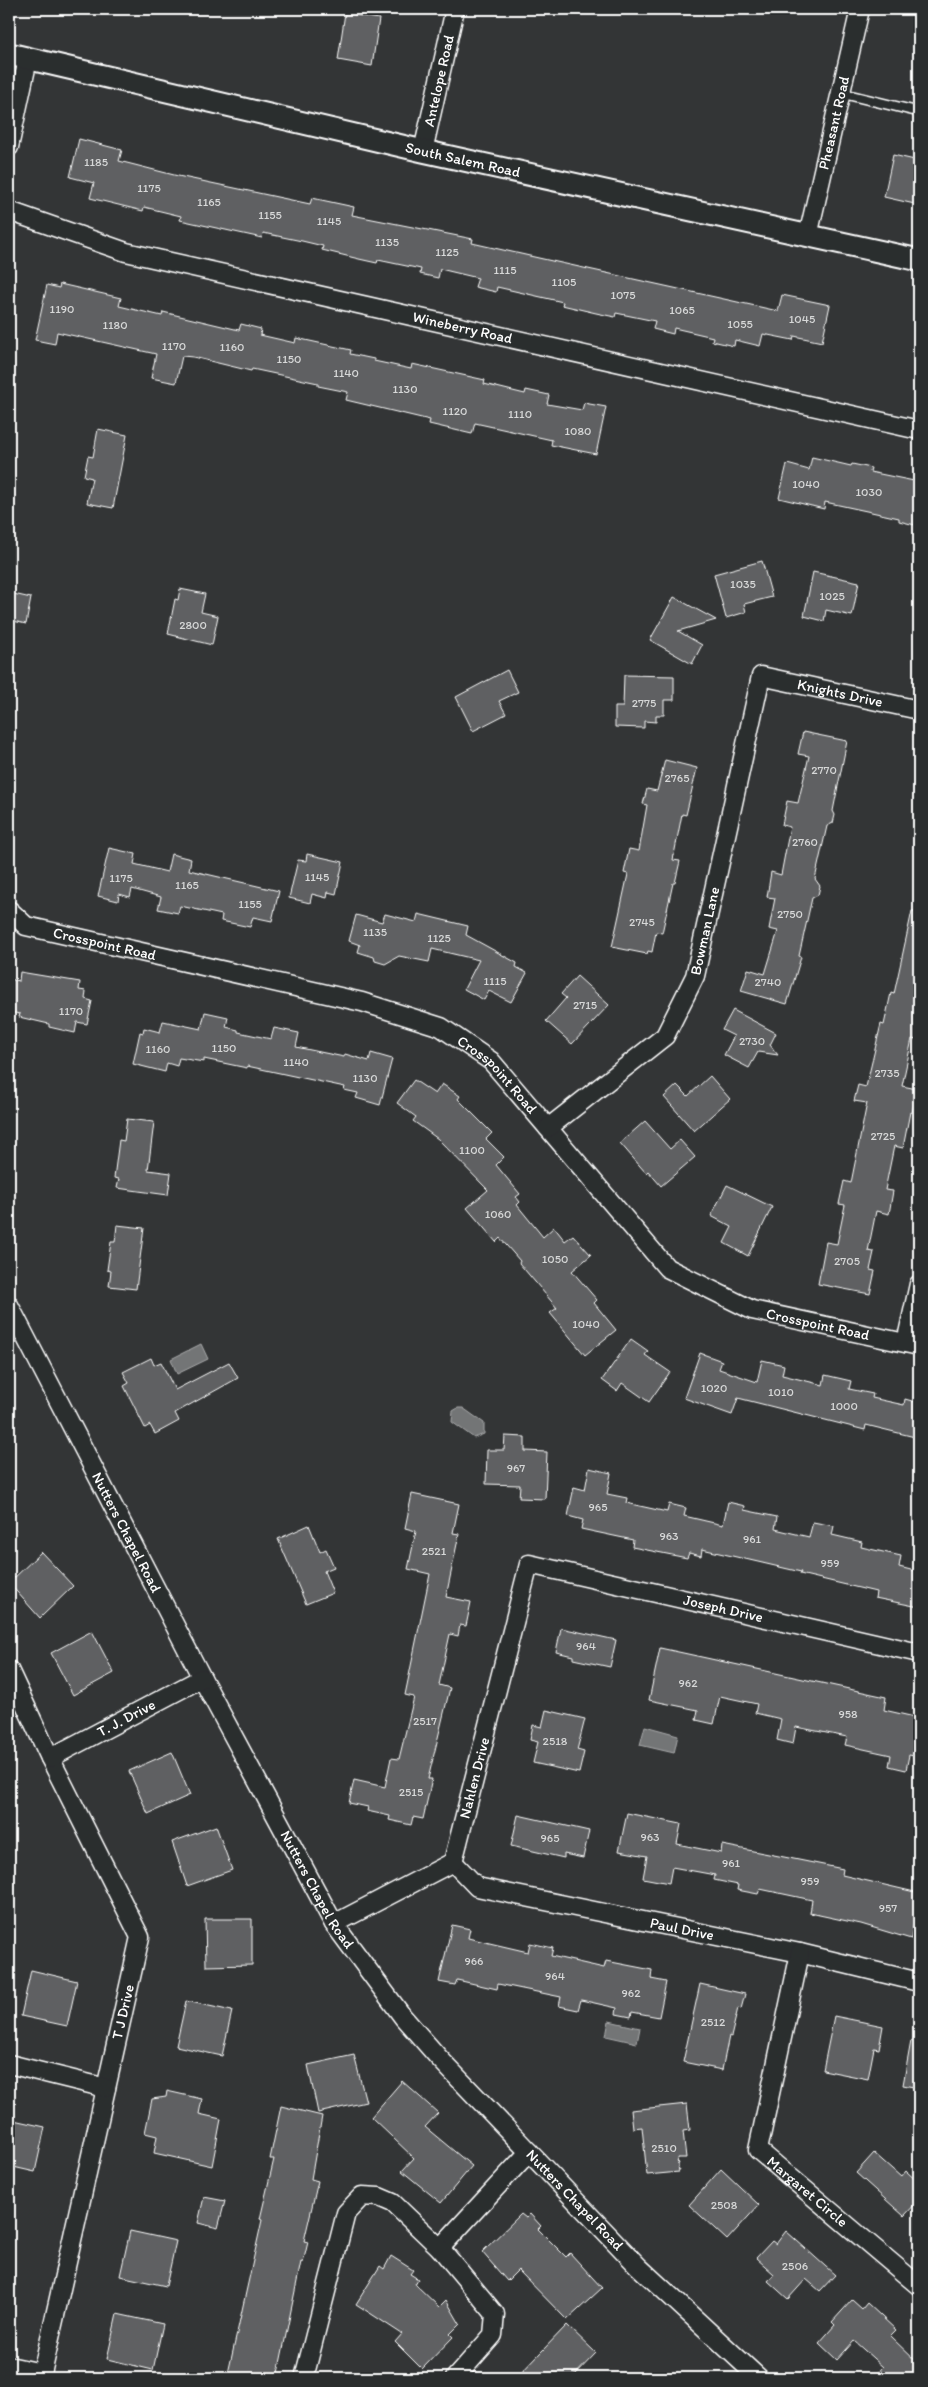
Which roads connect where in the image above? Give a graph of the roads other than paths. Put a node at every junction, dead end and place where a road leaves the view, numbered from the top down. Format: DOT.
graph roads {
  1 [pos="455,9"];
  2 [pos="860,9"];
  3 [pos="18,57"];
  4 [pos="841,93"];
  5 [pos="919,112"];
  6 [pos="9,147"];
  7 [pos="423,151"];
  8 [pos="9,211"];
  9 [pos="808,236"];
  10 [pos="919,260"];
  11 [pos="919,430"];
  12 [pos="761,676"];
  13 [pos="919,710"];
  14 [pos="9,910"];
  15 [pos="548,1128"];
  16 [pos="919,1284"];
  17 [pos="9,1305"];
  18 [pos="913,1345"];
  19 [pos="528,1564"];
  20 [pos="919,1653"];
  21 [pos="9,1670"];
  22 [pos="202,1678"];
  23 [pos="50,1758"];
  24 [pos="454,1862"];
  25 [pos="334,1924"];
  26 [pos="800,1953"];
  27 [pos="919,1982"];
  28 [pos="9,2064"];
  29 [pos="106,2088"];
  30 [pos="529,2152"];
  31 [pos="440,2248"];
  32 [pos="919,2286"];
  33 [pos="9,2366"];
  34 [pos="41,2376"];
  35 [pos="304,2378"];
  36 [pos="454,2378"];
  37 [pos="759,2378"];
  1 -- 7 [label="street, Antelope Road"];
  2 -- 4 [label="street, Pheasant Road"];
  3 -- 6 [label="street"];
  3 -- 7 [label="street, South Salem Road"];
  4 -- 5 [label="lane"];
  4 -- 9 [label="street, Pheasant Road"];
  7 -- 9 [label="street, South Salem Road"];
  8 -- 11 [label="street, Wineberry Road"];
  9 -- 10 [label="street, South Salem Road"];
  12 -- 13 [label="street, Knights Drive"];
  12 -- 15 [label="street, Bowman Lane"];
  14 -- 15 [label="street, Crosspoint Road"];
  15 -- 18 [label="street, Crosspoint Road"];
  16 -- 18 [label="street"];
  17 -- 22 [label="street, Nutters Chapel Road"];
  19 -- 20 [label="street, Joseph Drive"];
  19 -- 24 [label="street, Nahlen Drive"];
  21 -- 23 [label="street, T J Drive"];
  22 -- 23 [label="street, T. J. Drive"];
  22 -- 25 [label="street, Nutters Chapel Road"];
  23 -- 29 [label="street, T J Drive"];
  24 -- 25 [label="street"];
  24 -- 26 [label="street, Paul Drive"];
  25 -- 30 [label="street, Nutters Chapel Road"];
  26 -- 27 [label="street, Paul Drive"];
  26 -- 32 [label="street, Margaret Circle"];
  28 -- 29 [label="street"];
  29 -- 34 [label="street, T J Drive"];
  30 -- 31 [label="street"];
  30 -- 37 [label="street, Nutters Chapel Road"];
  31 -- 35 [label="street"];
  31 -- 36 [label="street"];
  33 -- 34 [label="street"];
}
